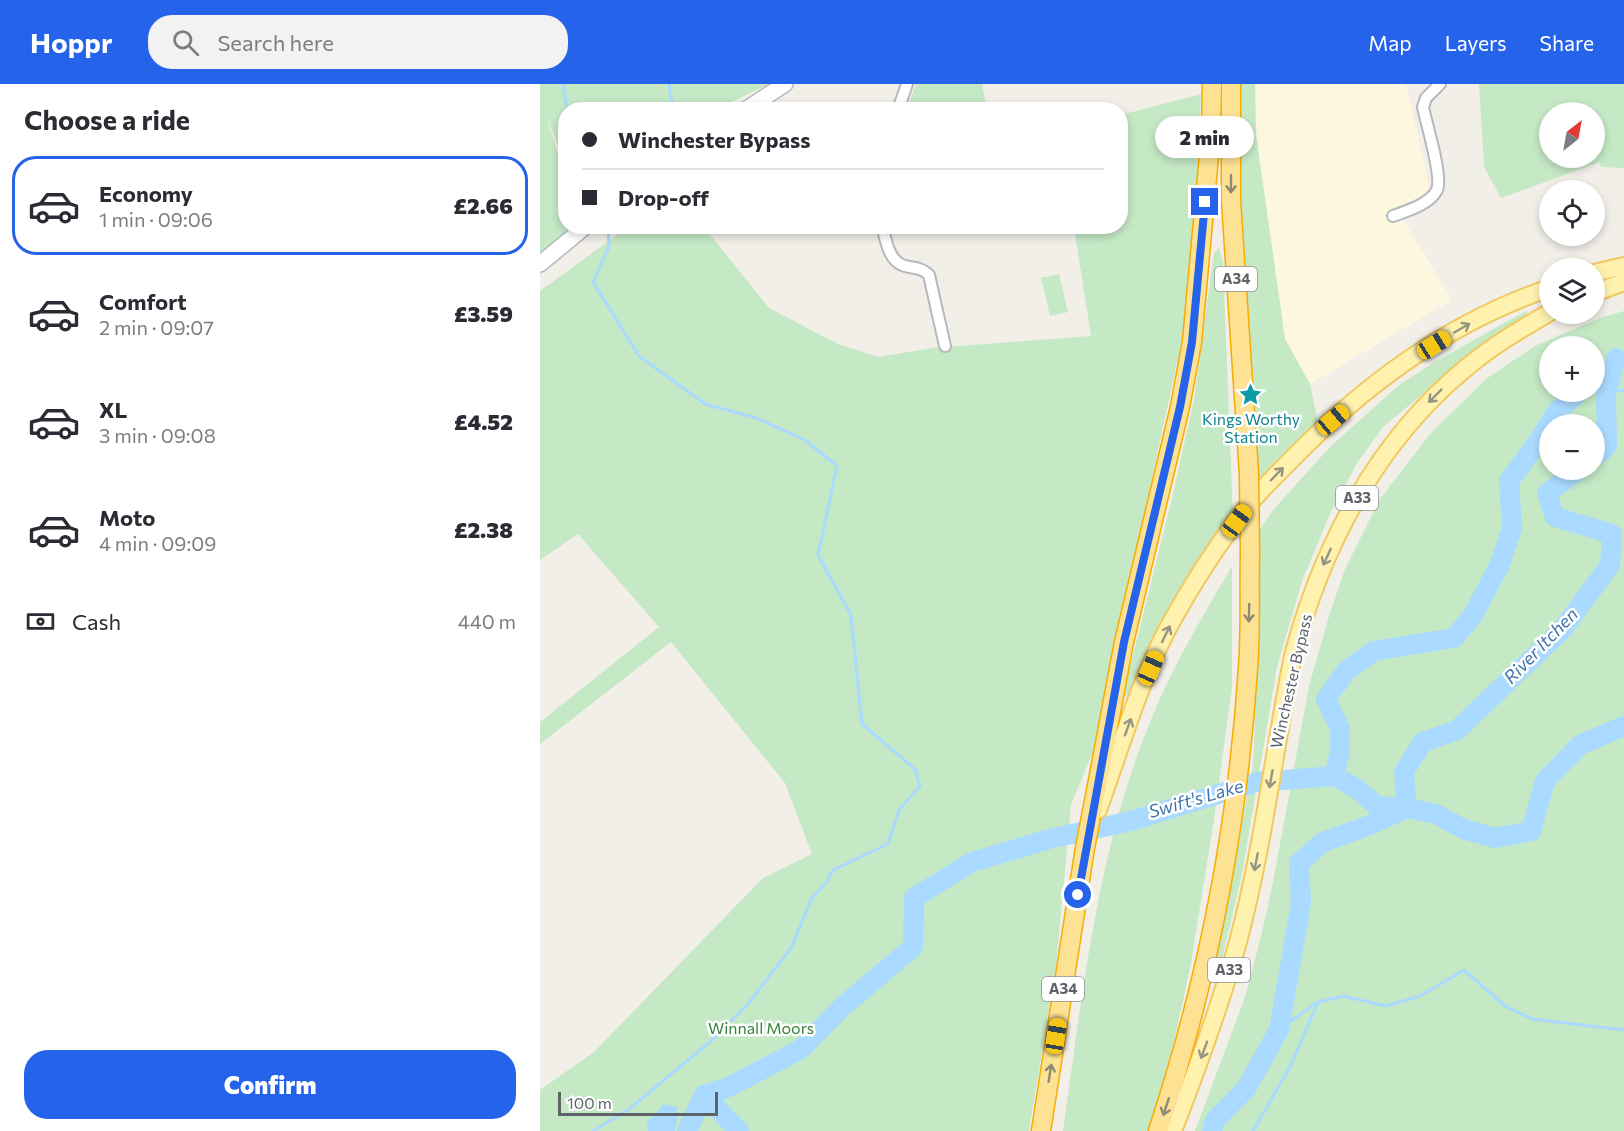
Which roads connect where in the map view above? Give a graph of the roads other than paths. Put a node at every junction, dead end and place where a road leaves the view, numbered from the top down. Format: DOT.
graph roads {
  1 [pos="785,84"];
  2 [pos="907,84"];
  3 [pos="1212,84"];
  4 [pos="1232,84"];
  5 [pos="1440,84"];
  6 [pos="757,102"];
  7 [pos="901,102"];
  8 [pos="1393,216"];
  9 [pos="576,234"];
  10 [pos="884,234"];
  11 [pos="540,264"];
  12 [pos="1624,266"];
  13 [pos="1605,270"];
  14 [pos="1624,282"];
  15 [pos="1605,289"];
  16 [pos="1539,292"];
  17 [pos="1539,318"];
  18 [pos="945,346"];
  19 [pos="1107,769"];
  20 [pos="1041,1131"];
  21 [pos="1158,1131"];
  22 [pos="1173,1131"];
  1 -- 6 [label="main road"];
  2 -- 7 [label="street"];
  3 -- 19 [label="highway, A34"];
  4 -- 21 [label="highway, A34, one-way, bridge"];
  5 -- 8 [label="street"];
  9 -- 11 [label="main road"];
  10 -- 18 [label="street"];
  12 -- 13 [label="main road"];
  14 -- 15 [label="main road"];
  19 -- 16 [label="main road, one-way"];
  17 -- 22 [label="main road, Winchester Bypass / A33, one-way"];
  20 -- 19 [label="highway, A34, one-way"];
}
